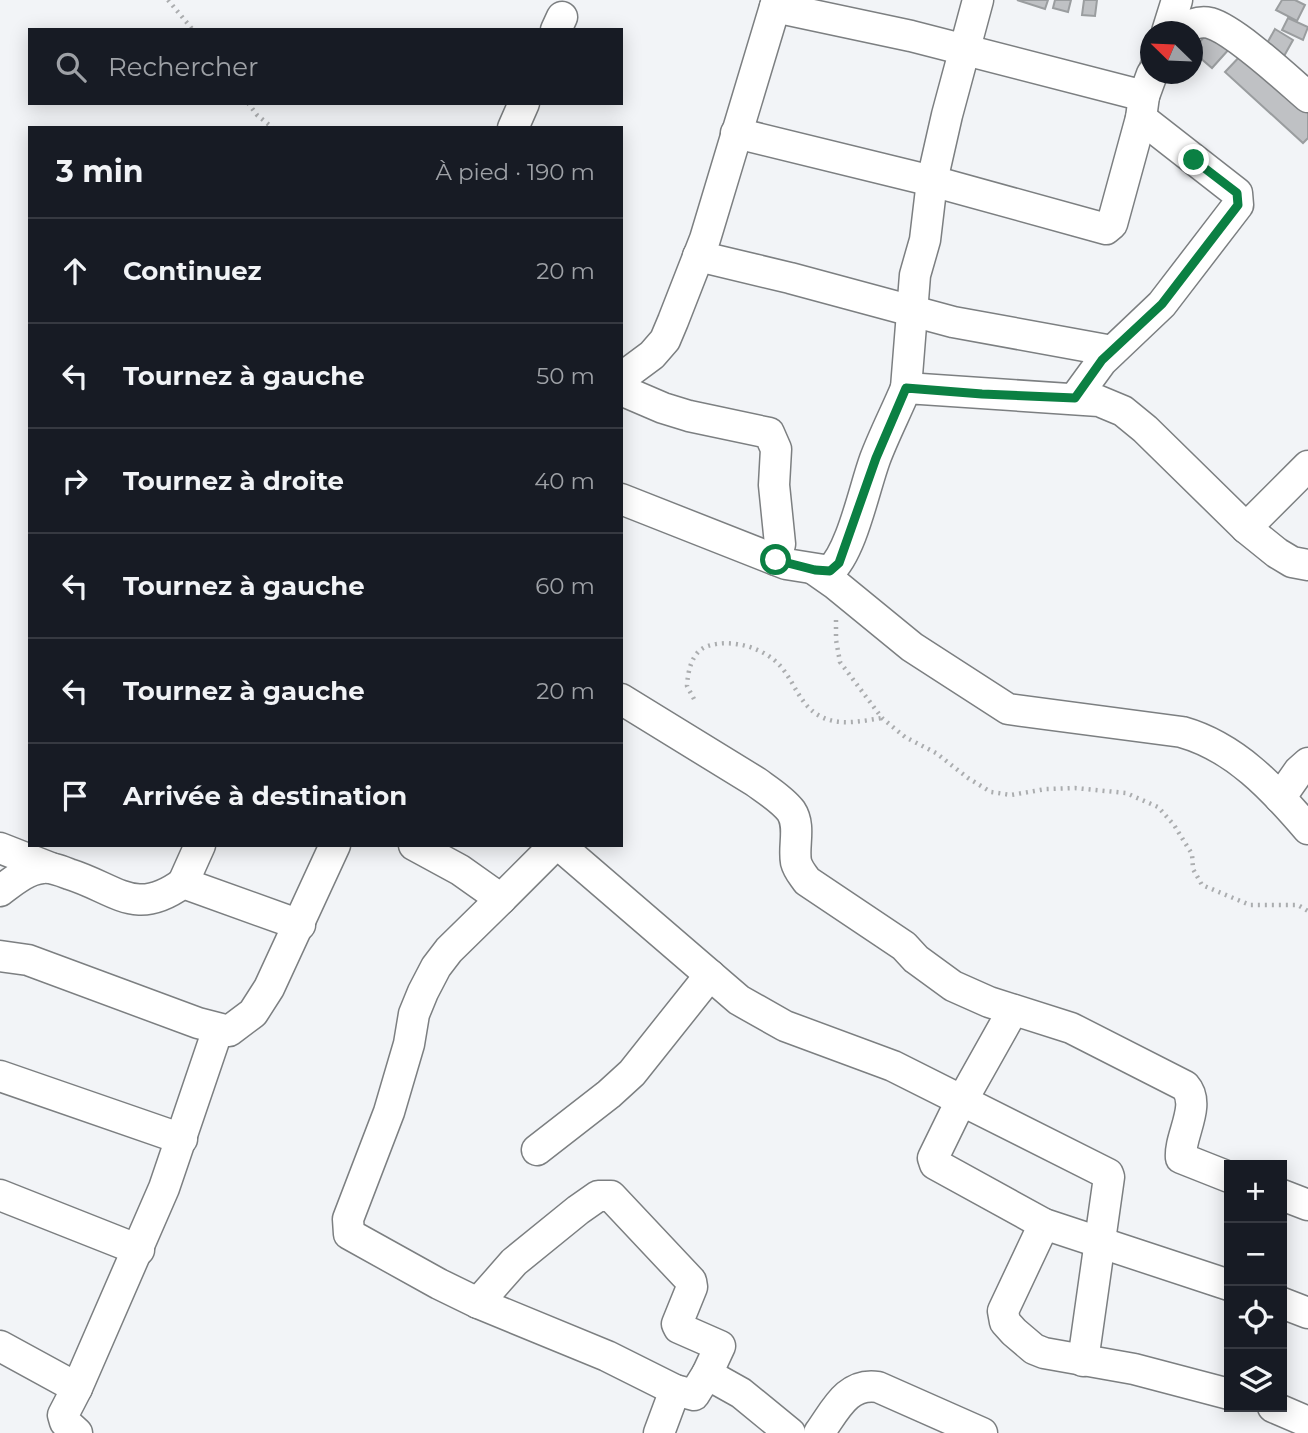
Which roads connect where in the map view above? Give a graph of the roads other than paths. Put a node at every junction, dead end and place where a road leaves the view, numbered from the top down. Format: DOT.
graph roads {
  1 [pos="978,0"];
  2 [pos="1177,0"];
  3 [pos="776,3"];
  4 [pos="1170,21"];
  5 [pos="1203,22"];
  6 [pos="964,50"];
  7 [pos="1146,96"];
  8 [pos="1308,97"];
  9 [pos="523,105"];
  10 [pos="514,126"];
  11 [pos="736,133"];
  12 [pos="932,181"];
  13 [pos="698,256"];
  14 [pos="911,311"];
  15 [pos="1112,351"];
  16 [pos="623,377"];
  17 [pos="906,388"];
  18 [pos="623,391"];
  19 [pos="1075,398"];
  20 [pos="1308,466"];
  21 [pos="623,500"];
  22 [pos="1246,528"];
  23 [pos="776,560"];
  24 [pos="1308,565"];
  25 [pos="825,577"];
  26 [pos="623,700"];
  27 [pos="1308,763"];
  28 [pos="1280,798"];
  29 [pos="1308,829"];
  30 [pos="199,847"];
  31 [pos="334,847"];
  32 [pos="418,847"];
  33 [pos="555,847"];
  34 [pos="559,847"];
  35 [pos="0,848"];
  36 [pos="51,868"];
  37 [pos="183,883"];
  38 [pos="0,891"];
  39 [pos="501,899"];
  40 [pos="300,925"];
  41 [pos="0,956"];
  42 [pos="710,975"];
  43 [pos="1013,1010"];
  44 [pos="218,1029"];
  45 [pos="0,1076"];
  46 [pos="963,1100"];
  47 [pos="182,1139"];
  48 [pos="537,1150"];
  49 [pos="1224,1175"];
  50 [pos="0,1195"];
  51 [pos="1287,1197"];
  52 [pos="1308,1205"];
  53 [pos="1044,1224"];
  54 [pos="1099,1241"];
  55 [pos="139,1250"];
  56 [pos="1224,1283"];
  57 [pos="478,1303"];
  58 [pos="1287,1305"];
  59 [pos="1308,1313"];
  60 [pos="0,1346"];
  61 [pos="1083,1360"];
  62 [pos="707,1374"];
  63 [pos="77,1388"];
  64 [pos="675,1390"];
  65 [pos="1224,1393"];
  66 [pos="1285,1412"];
  67 [pos="1308,1422"];
  68 [pos="77,1433"];
  69 [pos="659,1433"];
  70 [pos="790,1433"];
  71 [pos="819,1433"];
  72 [pos="982,1433"];
  1 -- 6 [label="street"];
  2 -- 4 [label="street"];
  3 -- 6 [label="street"];
  3 -- 11 [label="street"];
  5 -- 8 [label="street"];
  6 -- 7 [label="street"];
  6 -- 12 [label="street"];
  7 -- 12 [label="street"];
  7 -- 15 [label="street"];
  9 -- 10 [label="street"];
  11 -- 12 [label="street"];
  11 -- 13 [label="street"];
  12 -- 14 [label="street"];
  13 -- 14 [label="street"];
  13 -- 16 [label="street"];
  14 -- 15 [label="street"];
  14 -- 17 [label="street"];
  15 -- 19 [label="street"];
  17 -- 19 [label="street"];
  17 -- 25 [label="street"];
  18 -- 23 [label="street"];
  19 -- 22 [label="street"];
  20 -- 22 [label="street"];
  21 -- 23 [label="street"];
  22 -- 24 [label="street"];
  23 -- 25 [label="street"];
  25 -- 28 [label="street"];
  26 -- 43 [label="street"];
  27 -- 28 [label="street"];
  28 -- 29 [label="street"];
  30 -- 37 [label="street"];
  31 -- 40 [label="street"];
  32 -- 39 [label="street"];
  33 -- 39 [label="street"];
  34 -- 42 [label="street"];
  35 -- 36 [label="street"];
  36 -- 37 [label="street"];
  36 -- 38 [label="street"];
  37 -- 40 [label="street"];
  39 -- 57 [label="street"];
  40 -- 44 [label="street"];
  41 -- 44 [label="street"];
  42 -- 46 [label="street"];
  42 -- 48 [label="street"];
  43 -- 46 [label="street"];
  43 -- 49 [label="street"];
  44 -- 47 [label="street"];
  45 -- 47 [label="street"];
  46 -- 53 [label="street"];
  46 -- 54 [label="street"];
  47 -- 55 [label="street"];
  50 -- 55 [label="street"];
  51 -- 52 [label="street"];
  53 -- 54 [label="street"];
  53 -- 61 [label="street"];
  54 -- 56 [label="street"];
  54 -- 61 [label="street"];
  55 -- 63 [label="street"];
  57 -- 62 [label="street"];
  57 -- 64 [label="street"];
  58 -- 59 [label="street"];
  60 -- 63 [label="street"];
  61 -- 65 [label="street"];
  62 -- 64 [label="street"];
  62 -- 70 [label="street"];
  63 -- 68 [label="street"];
  64 -- 69 [label="street"];
  66 -- 67 [label="street"];
  71 -- 72 [label="street"];
}
